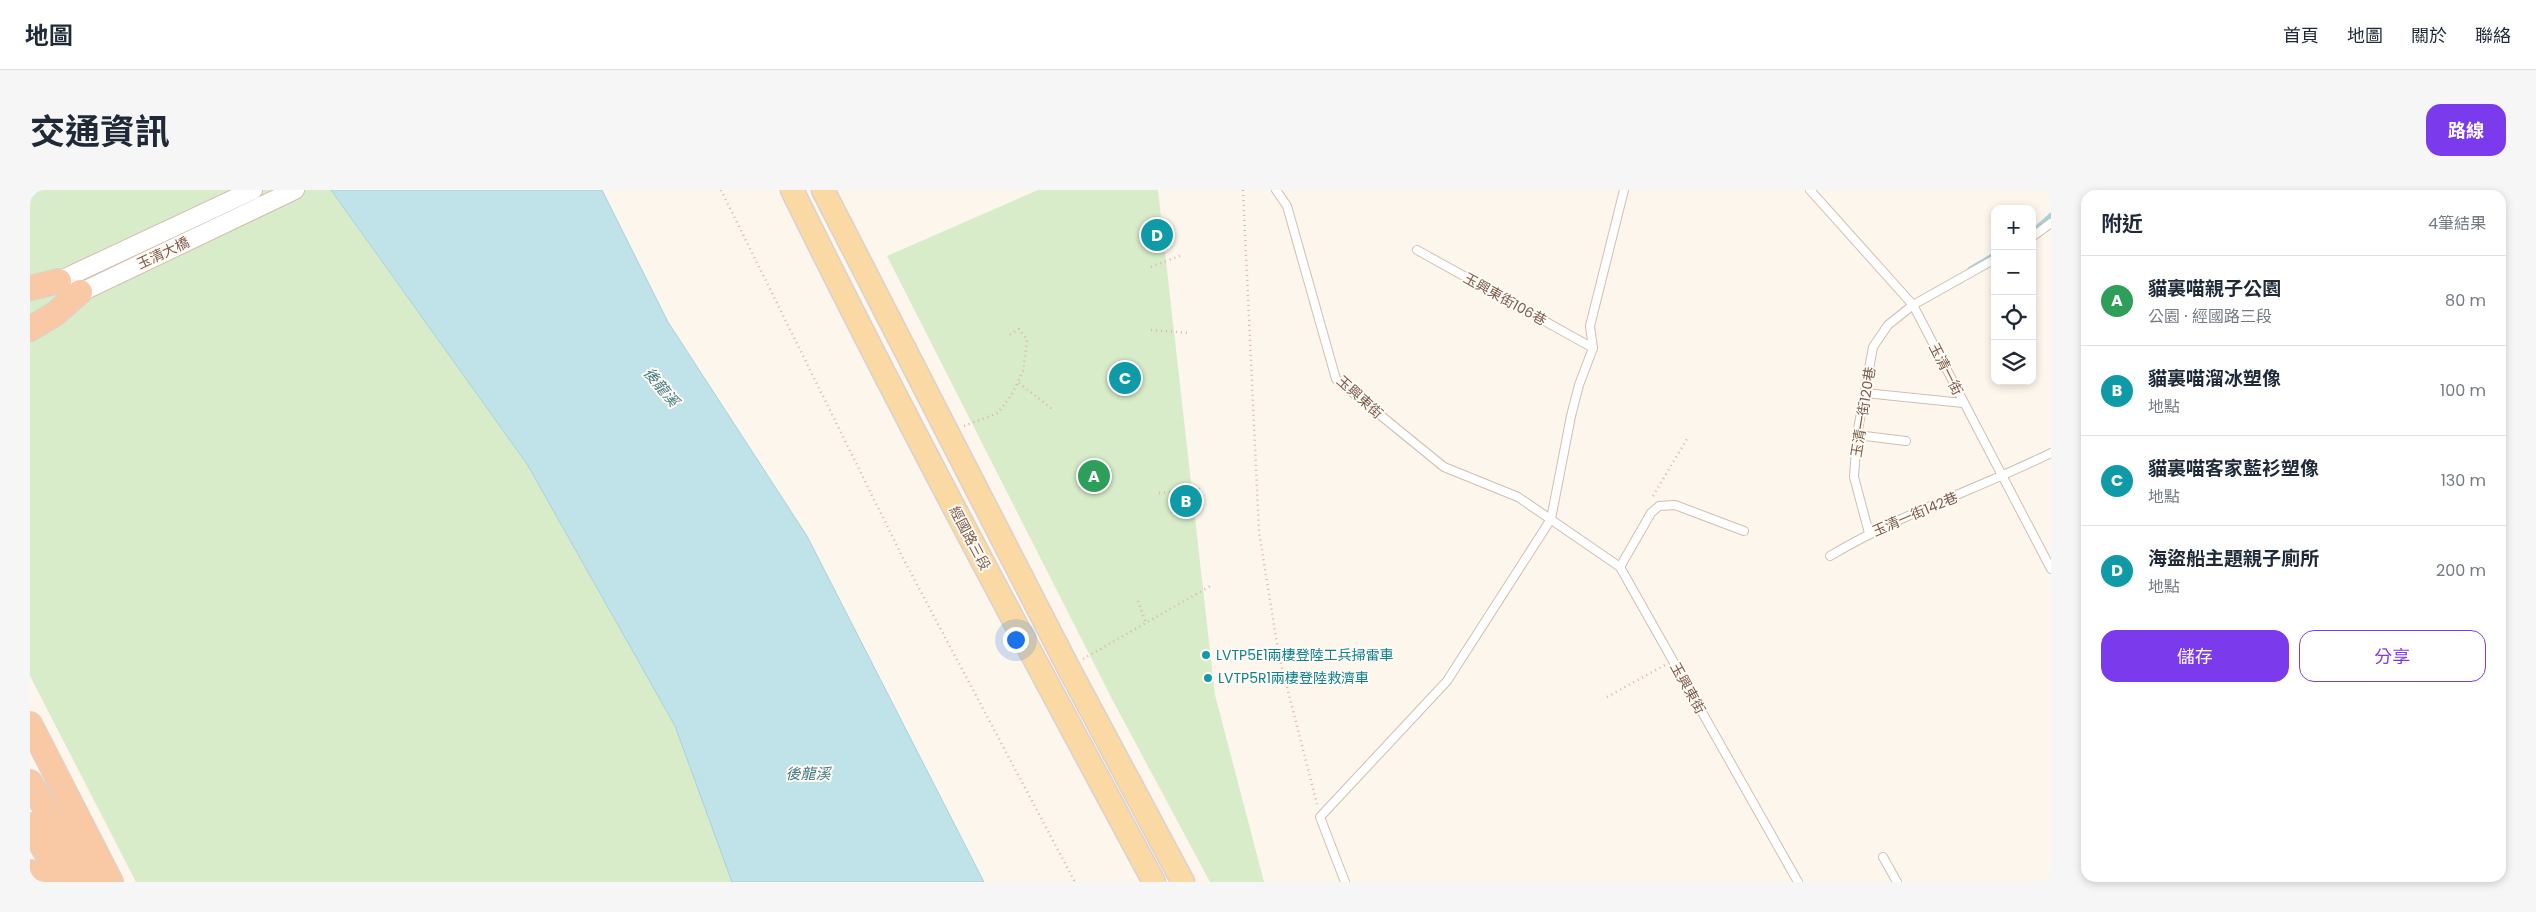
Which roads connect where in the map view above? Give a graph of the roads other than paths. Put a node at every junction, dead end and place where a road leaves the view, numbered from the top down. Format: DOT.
graph roads {
  1 [pos="253,190"];
  2 [pos="295,190"];
  3 [pos="792,190"];
  4 [pos="823,190"];
  5 [pos="1276,190"];
  6 [pos="1624,190"];
  7 [pos="1810,190"];
  8 [pos="2051,224"];
  9 [pos="2036,234"];
  10 [pos="1417,250"];
  11 [pos="1991,261"];
  12 [pos="59,281"];
  13 [pos="30,288"];
  14 [pos="80,292"];
  15 [pos="30,295"];
  16 [pos="1913,305"];
  17 [pos="30,317"];
  18 [pos="30,329"];
  19 [pos="1593,348"];
  20 [pos="1866,393"];
  21 [pos="1963,403"];
  22 [pos="1857,435"];
  23 [pos="1906,441"];
  24 [pos="2051,453"];
  25 [pos="2002,477"];
  26 [pos="1551,518"];
  27 [pos="1744,530"];
  28 [pos="1869,533"];
  29 [pos="1830,556"];
  30 [pos="1620,567"];
  31 [pos="2051,569"];
  32 [pos="30,724"];
  33 [pos="30,782"];
  34 [pos="30,825"];
  35 [pos="1884,857"];
  36 [pos="30,872"];
  37 [pos="37,882"];
  38 [pos="63,882"];
  39 [pos="88,882"];
  40 [pos="111,882"];
  41 [pos="1154,882"];
  42 [pos="1183,882"];
  43 [pos="1345,882"];
  44 [pos="1798,882"];
  45 [pos="1897,882"];
  1 -- 12 [label="street, 玉清大橋"];
  2 -- 14 [label="street, 玉清大橋"];
  3 -- 41 [label="main road, 經國路三段"];
  4 -- 42 [label="main road, 經國路三段"];
  5 -- 26 [label="lane, 玉興東街"];
  6 -- 19 [label="lane"];
  7 -- 16 [label="lane, 玉清一街"];
  8 -- 9 [label="lane"];
  10 -- 19 [label="lane, 玉興東街106巷"];
  11 -- 16 [label="lane, 玉清一街120巷"];
  12 -- 13 [label="highway"];
  12 -- 15 [label="street, 玉清大橋"];
  14 -- 17 [label="street, 玉清大橋"];
  14 -- 18 [label="highway"];
  16 -- 20 [label="lane, 玉清一街120巷"];
  16 -- 21 [label="lane, 玉清一街"];
  19 -- 26 [label="lane"];
  20 -- 21 [label="lane"];
  20 -- 22 [label="lane, 玉清一街120巷"];
  21 -- 25 [label="lane, 玉清一街"];
  22 -- 23 [label="lane"];
  22 -- 28 [label="lane, 玉清一街120巷"];
  24 -- 25 [label="lane, 玉清一街142巷"];
  25 -- 28 [label="lane, 玉清一街142巷"];
  25 -- 31 [label="lane, 玉清一街"];
  26 -- 30 [label="lane, 玉興東街"];
  26 -- 43 [label="lane"];
  27 -- 30 [label="lane"];
  28 -- 29 [label="lane, 玉清一街142巷"];
  30 -- 44 [label="lane, 玉興東街"];
  32 -- 40 [label="highway"];
  33 -- 39 [label="highway"];
  34 -- 38 [label="highway"];
  35 -- 45 [label="lane"];
  36 -- 37 [label="highway"];
}
